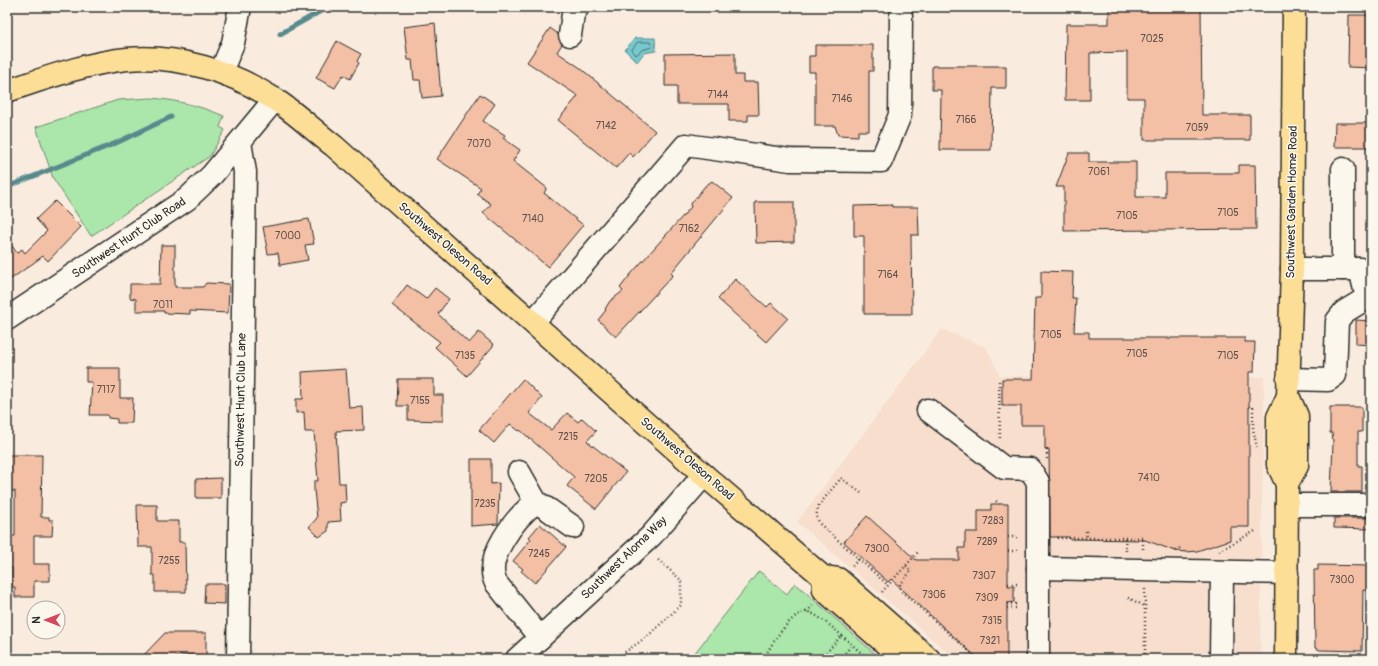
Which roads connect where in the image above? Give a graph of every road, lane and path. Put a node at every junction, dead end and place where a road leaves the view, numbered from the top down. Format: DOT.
graph roads {
  1 [pos="240,7"];
  2 [pos="578,7"];
  3 [pos="1294,7"];
  4 [pos="901,16"];
  5 [pos="570,35"];
  6 [pos="221,72"];
  7 [pos="7,91"];
  8 [pos="275,99"];
  9 [pos="240,142"];
  10 [pos="1344,169"];
  11 [pos="1292,269"];
  12 [pos="1358,269"];
  13 [pos="7,319"];
  14 [pos="533,322"];
  15 [pos="999,381"];
  16 [pos="1288,388"];
  17 [pos="1249,407"];
  18 [pos="928,410"];
  19 [pos="1000,446"];
  20 [pos="1258,450"];
  21 [pos="519,472"];
  22 [pos="704,475"];
  23 [pos="861,493"];
  24 [pos="1287,494"];
  25 [pos="996,501"];
  26 [pos="536,502"];
  27 [pos="999,504"];
  28 [pos="1371,505"];
  29 [pos="572,527"];
  30 [pos="1257,530"];
  31 [pos="1086,531"];
  32 [pos="1008,537"];
  33 [pos="1022,537"];
  34 [pos="1053,538"];
  35 [pos="1087,538"];
  36 [pos="1125,538"];
  37 [pos="642,544"];
  38 [pos="919,551"];
  39 [pos="1008,551"];
  40 [pos="1022,551"];
  41 [pos="1218,552"];
  42 [pos="1143,555"];
  43 [pos="1126,556"];
  44 [pos="906,566"];
  45 [pos="1038,568"];
  46 [pos="1222,573"];
  47 [pos="1287,573"];
  48 [pos="896,576"];
  49 [pos="823,577"];
  50 [pos="902,581"];
  51 [pos="1145,582"];
  52 [pos="1008,584"];
  53 [pos="888,586"];
  54 [pos="885,589"];
  55 [pos="1019,589"];
  56 [pos="1128,598"];
  57 [pos="1019,599"];
  58 [pos="812,606"];
  59 [pos="1145,606"];
  60 [pos="1023,608"];
  61 [pos="807,612"];
  62 [pos="841,636"];
  63 [pos="540,638"];
  64 [pos="852,645"];
  65 [pos="238,659"];
  66 [pos="517,659"];
  67 [pos="615,659"];
  68 [pos="764,659"];
  69 [pos="822,659"];
  70 [pos="840,659"];
  71 [pos="868,659"];
  72 [pos="903,659"];
  73 [pos="929,659"];
  74 [pos="978,659"];
  75 [pos="1038,659"];
  76 [pos="1145,659"];
  77 [pos="1221,659"];
  78 [pos="1286,659"];
  1 -- 6 [label="street"];
  2 -- 5 [label="street"];
  3 -- 11 [label="main road, Southwest Garden Home Road"];
  4 -- 14 [label="street"];
  6 -- 7 [label="main road, Southwest Oleson Road"];
  6 -- 8 [label="main road, Southwest Oleson Road"];
  8 -- 9 [label="street, Southwest Hunt Club Road"];
  8 -- 14 [label="main road, Southwest Oleson Road"];
  9 -- 13 [label="street, Southwest Hunt Club Road"];
  9 -- 65 [label="street, Southwest Hunt Club Lane"];
  10 -- 12 [label="street"];
  11 -- 12 [label="street"];
  11 -- 16 [label="main road, Southwest Garden Home Road"];
  12 -- 16 [label="street"];
  14 -- 22 [label="main road, Southwest Oleson Road"];
  15 -- 19 [label="path"];
  16 -- 24 [label="main road, Southwest Garden Home Road"];
  17 -- 20 [label="path"];
  18 -- 45 [label="street"];
  21 -- 26 [label="street"];
  22 -- 37 [label="street, Southwest Aloma Way"];
  22 -- 49 [label="main road, Southwest Oleson Road"];
  23 -- 53 [label="path"];
  24 -- 28 [label="street"];
  24 -- 47 [label="main road"];
  25 -- 27 [label="path"];
  26 -- 29 [label="street"];
  26 -- 63 [label="street"];
  30 -- 41 [label="path"];
  31 -- 35 [label="path"];
  32 -- 33 [label="path"];
  34 -- 35 [label="path"];
  35 -- 36 [label="path"];
  36 -- 42 [label="path"];
  36 -- 43 [label="path"];
  37 -- 63 [label="street, Southwest Aloma Way"];
  37 -- 67 [label="path"];
  38 -- 44 [label="path"];
  39 -- 40 [label="path"];
  44 -- 48 [label="path"];
  44 -- 50 [label="path"];
  45 -- 46 [label="street"];
  45 -- 75 [label="street"];
  46 -- 47 [label="street"];
  46 -- 77 [label="street"];
  47 -- 78 [label="main road"];
  48 -- 50 [label="path"];
  48 -- 53 [label="path"];
  49 -- 72 [label="main road, Southwest Oleson Road"];
  49 -- 73 [label="main road, Southwest Oleson Road"];
  50 -- 74 [label="path"];
  51 -- 59 [label="path"];
  52 -- 55 [label="path"];
  53 -- 54 [label="path"];
  56 -- 59 [label="path"];
  57 -- 60 [label="path"];
  58 -- 61 [label="path"];
  59 -- 76 [label="path"];
  61 -- 62 [label="path"];
  61 -- 68 [label="path"];
  62 -- 64 [label="path"];
  62 -- 69 [label="path"];
  63 -- 66 [label="street, Southwest Aloma Way"];
  64 -- 70 [label="path"];
  64 -- 71 [label="path"];
}
